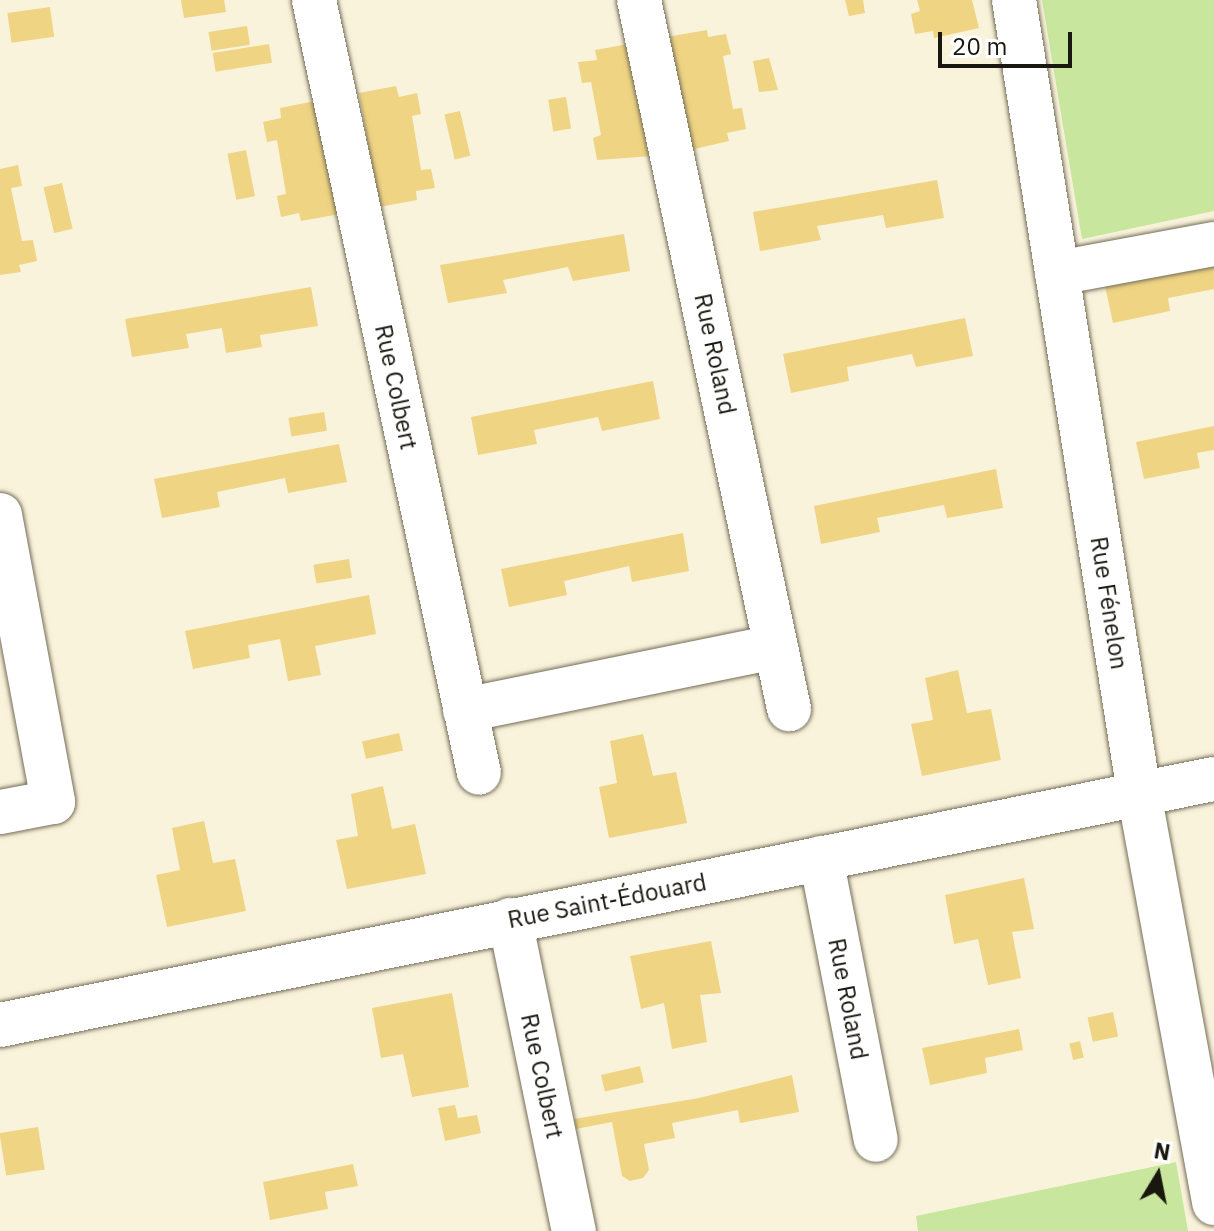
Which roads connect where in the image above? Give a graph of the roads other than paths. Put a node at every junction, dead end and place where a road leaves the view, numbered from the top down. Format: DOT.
graph roads {
  1 [pos="314,0"];
  2 [pos="639,0"];
  3 [pos="1014,0"];
  4 [pos="1214,244"];
  5 [pos="1057,273"];
  6 [pos="0,515"];
  7 [pos="776,647"];
  8 [pos="789,709"];
  9 [pos="465,710"];
  10 [pos="479,773"];
  11 [pos="1214,779"];
  12 [pos="1139,793"];
  13 [pos="0,812"];
  14 [pos="821,858"];
  15 [pos="510,920"];
  16 [pos="0,1025"];
  17 [pos="876,1140"];
  18 [pos="1214,1203"];
  19 [pos="574,1231"];
  1 -- 9 [label="street, Rue Colbert"];
  2 -- 7 [label="street, Rue Roland"];
  3 -- 5 [label="street, Rue Fénelon"];
  4 -- 5 [label="street"];
  5 -- 12 [label="street, Rue Fénelon"];
  6 -- 13 [label="street"];
  7 -- 8 [label="street, Rue Roland"];
  7 -- 9 [label="street"];
  9 -- 10 [label="street, Rue Colbert"];
  11 -- 12 [label="street, Rue Saint-Édouard"];
  12 -- 14 [label="street, Rue Saint-Édouard"];
  12 -- 18 [label="street, Rue Fénelon"];
  14 -- 15 [label="street, Rue Saint-Édouard"];
  14 -- 17 [label="street, Rue Roland"];
  15 -- 16 [label="street, Rue Saint-Édouard"];
  15 -- 19 [label="street, Rue Colbert"];
}
